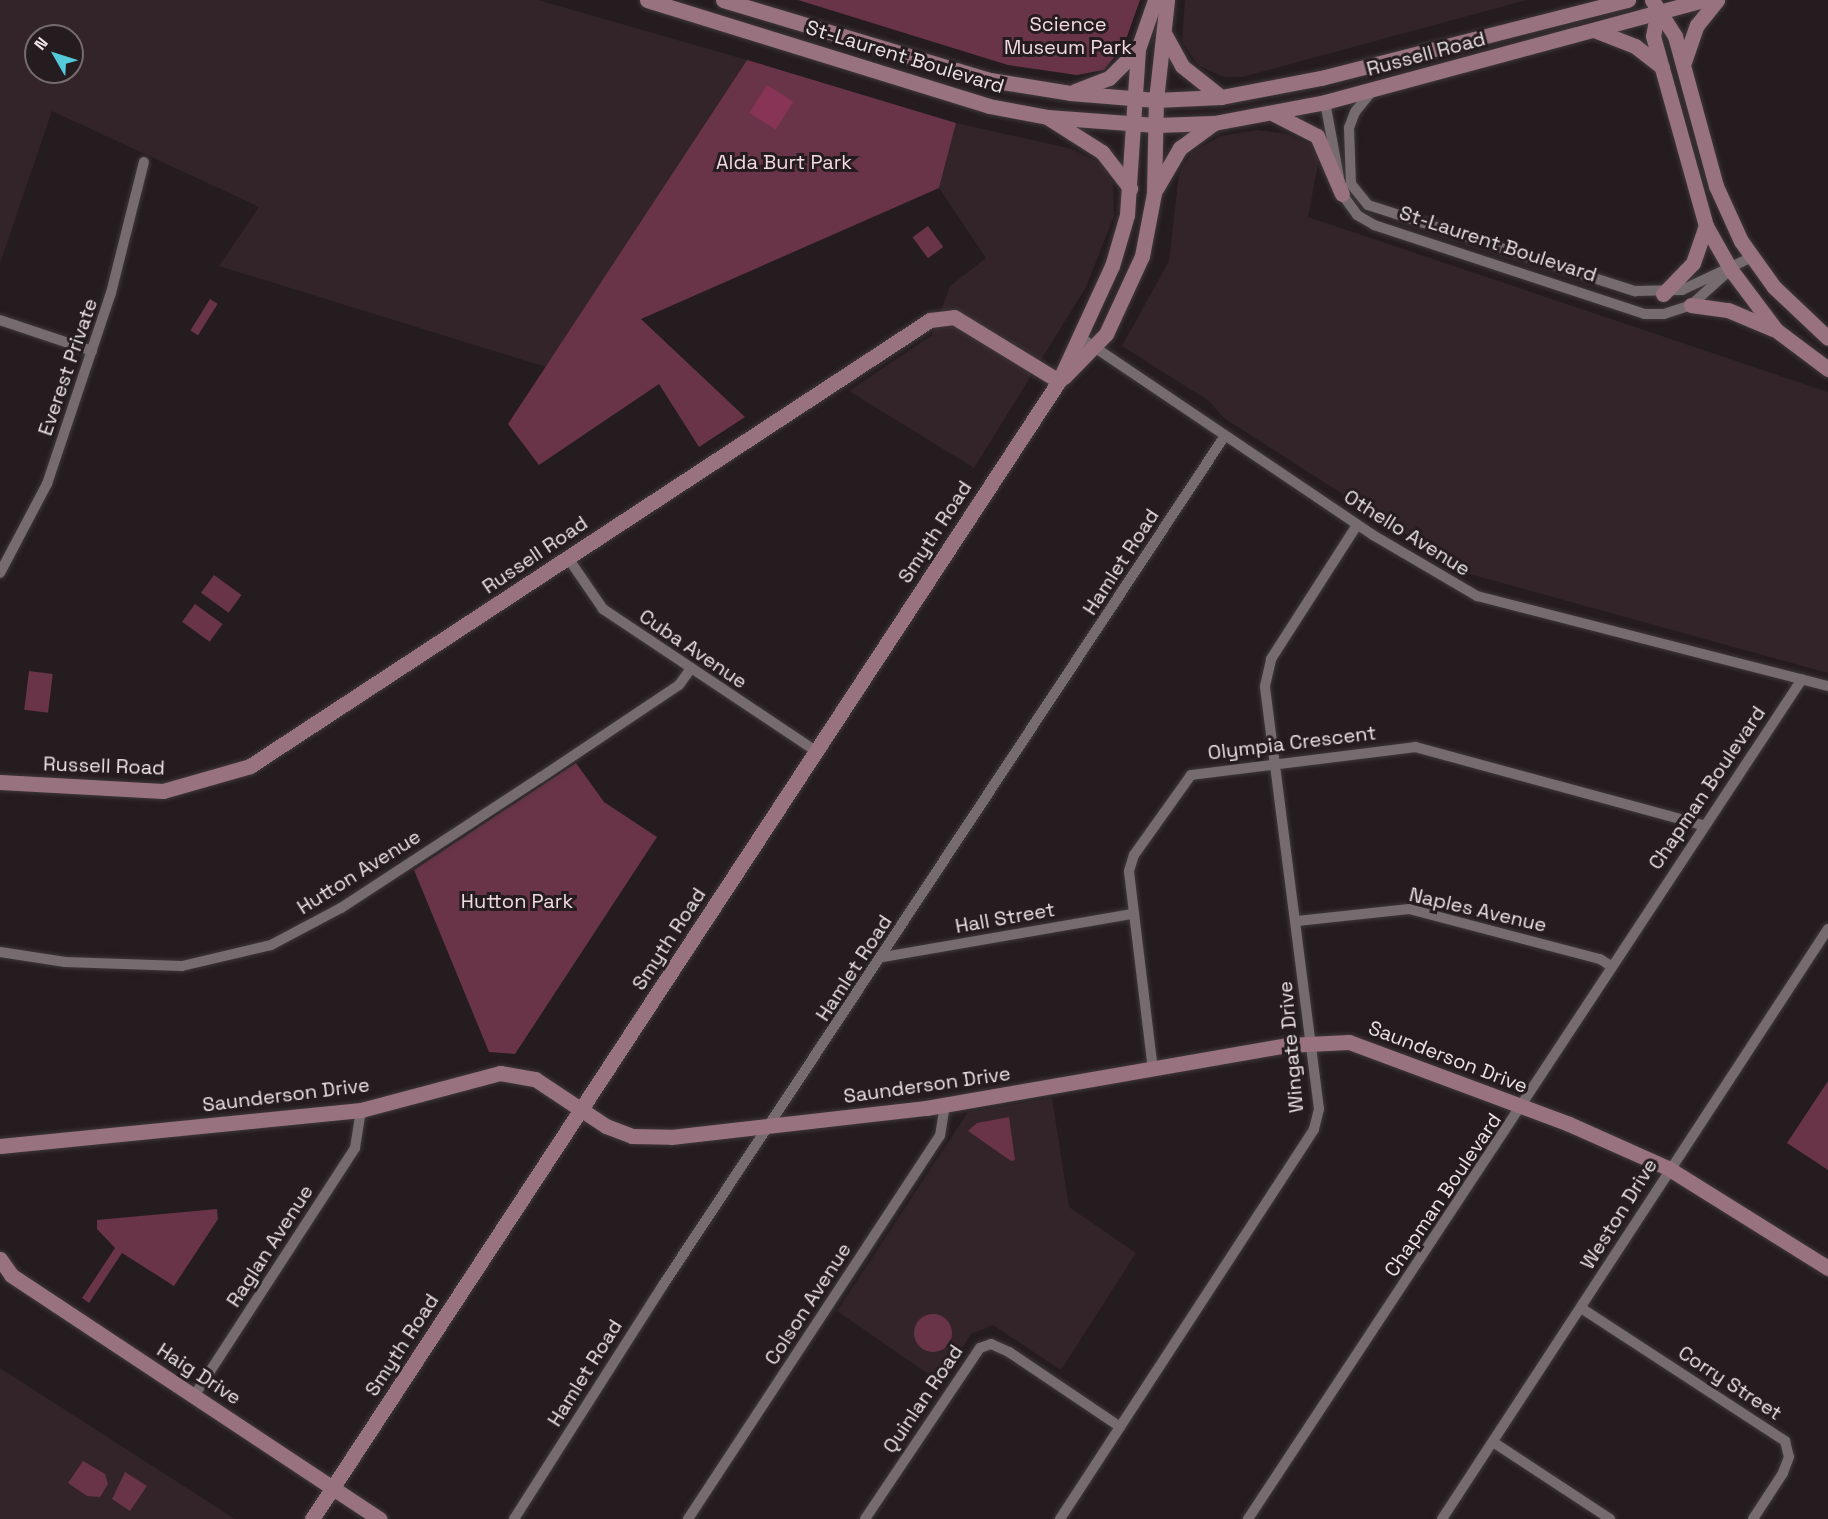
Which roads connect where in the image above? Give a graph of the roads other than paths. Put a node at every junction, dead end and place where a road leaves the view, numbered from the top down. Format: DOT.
graph roads {
  1 [pos="647,0"];
  2 [pos="723,0"];
  3 [pos="1155,0"];
  4 [pos="1167,0"];
  5 [pos="1628,0"];
  6 [pos="1702,0"];
  7 [pos="1717,0"];
  8 [pos="1655,7"];
  9 [pos="1594,30"];
  10 [pos="1165,35"];
  11 [pos="1138,49"];
  12 [pos="1392,61"];
  13 [pos="1662,67"];
  14 [pos="1683,68"];
  15 [pos="1321,78"];
  16 [pos="1396,84"];
  17 [pos="1374,90"];
  18 [pos="1070,93"];
  19 [pos="1221,97"];
  20 [pos="1134,99"];
  21 [pos="1156,99"];
  22 [pos="1325,102"];
  23 [pos="1271,114"];
  24 [pos="1047,117"];
  25 [pos="1214,123"];
  26 [pos="1133,124"];
  27 [pos="1156,125"];
  28 [pos="144,162"];
  29 [pos="1131,190"];
  30 [pos="1154,193"];
  31 [pos="1342,194"];
  32 [pos="1706,226"];
  33 [pos="1752,257"];
  34 [pos="1731,270"];
  35 [pos="1663,294"];
  36 [pos="1691,305"];
  37 [pos="0,320"];
  38 [pos="1776,330"];
  39 [pos="1078,336"];
  40 [pos="1828,338"];
  41 [pos="1095,349"];
  42 [pos="92,351"];
  43 [pos="1828,369"];
  44 [pos="1059,381"];
  45 [pos="1224,437"];
  46 [pos="1358,525"];
  47 [pos="568,558"];
  48 [pos="0,573"];
  49 [pos="690,670"];
  50 [pos="1802,679"];
  51 [pos="1828,686"];
  52 [pos="816,751"];
  53 [pos="1274,761"];
  54 [pos="0,782"];
  55 [pos="1703,825"];
  56 [pos="1133,914"];
  57 [pos="1298,921"];
  58 [pos="1828,929"];
  59 [pos="0,952"];
  60 [pos="883,957"];
  61 [pos="1611,966"];
  62 [pos="1309,1043"];
  63 [pos="1153,1070"];
  64 [pos="945,1105"];
  65 [pos="1522,1108"];
  66 [pos="583,1109"];
  67 [pos="361,1110"];
  68 [pos="769,1129"];
  69 [pos="0,1146"];
  70 [pos="1668,1168"];
  71 [pos="0,1259"];
  72 [pos="1828,1268"];
  73 [pos="1581,1308"];
  74 [pos="195,1396"];
  75 [pos="1120,1427"];
  76 [pos="1493,1442"];
  77 [pos="333,1488"];
  78 [pos="312,1519"];
  79 [pos="381,1519"];
  80 [pos="514,1519"];
  81 [pos="688,1519"];
  82 [pos="865,1519"];
  83 [pos="1060,1519"];
  84 [pos="1248,1519"];
  85 [pos="1442,1519"];
  86 [pos="1610,1519"];
  87 [pos="1753,1519"];
  1 -- 24 [label="street, St-Laurent Boulevard"];
  2 -- 18 [label="street, St-Laurent Boulevard"];
  3 -- 11 [label="street"];
  4 -- 10 [label="street, Smyth Road"];
  5 -- 12 [label="street, Russell Road"];
  6 -- 8 [label="street, Russell Road"];
  7 -- 14 [label="street"];
  8 -- 9 [label="street, Russell Road"];
  8 -- 13 [label="street"];
  8 -- 14 [label="street"];
  9 -- 13 [label="street"];
  9 -- 16 [label="street, Russell Road"];
  10 -- 19 [label="street"];
  10 -- 21 [label="street, Smyth Road"];
  11 -- 18 [label="street"];
  11 -- 20 [label="street, Smyth Road"];
  12 -- 15 [label="street, Russell Road"];
  12 -- 16 [label="street"];
  13 -- 32 [label="street"];
  14 -- 33 [label="street"];
  15 -- 19 [label="street, Russell Road"];
  15 -- 22 [label="street"];
  16 -- 17 [label="street, Russell Road"];
  17 -- 22 [label="street, Russell Road"];
  17 -- 35 [label="street, St-Laurent Boulevard"];
  18 -- 20 [label="street, St-Laurent Boulevard"];
  19 -- 21 [label="street, Russell Road"];
  20 -- 21 [label="street, St-Laurent Boulevard"];
  20 -- 26 [label="street, Smyth Road"];
  21 -- 27 [label="street, Smyth Road"];
  22 -- 23 [label="street, Russell Road"];
  22 -- 31 [label="street, St-Laurent Boulevard"];
  23 -- 25 [label="street, Russell Road"];
  23 -- 31 [label="street"];
  24 -- 26 [label="street, St-Laurent Boulevard"];
  24 -- 29 [label="street"];
  25 -- 27 [label="street, Russell Road"];
  25 -- 30 [label="street"];
  26 -- 27 [label="street, St-Laurent Boulevard"];
  26 -- 29 [label="street, Smyth Road"];
  27 -- 30 [label="street, Smyth Road"];
  28 -- 42 [label="street, Everest Private"];
  29 -- 39 [label="street, Smyth Road"];
  30 -- 41 [label="street, Smyth Road"];
  31 -- 36 [label="street, St-Laurent Boulevard"];
  32 -- 34 [label="street"];
  32 -- 35 [label="street"];
  33 -- 34 [label="street, St-Laurent Boulevard"];
  33 -- 40 [label="street"];
  34 -- 35 [label="street, St-Laurent Boulevard"];
  34 -- 36 [label="street, St-Laurent Boulevard"];
  34 -- 38 [label="street"];
  36 -- 38 [label="street"];
  37 -- 42 [label="street"];
  38 -- 43 [label="street"];
  39 -- 41 [label="street, Othello Avenue"];
  39 -- 44 [label="street, Smyth Road"];
  41 -- 44 [label="street, Smyth Road"];
  41 -- 45 [label="street, Othello Avenue"];
  42 -- 48 [label="street, Everest Private"];
  44 -- 47 [label="street, Russell Road"];
  44 -- 52 [label="street, Smyth Road"];
  45 -- 46 [label="street, Othello Avenue"];
  45 -- 60 [label="street, Hamlet Road"];
  46 -- 50 [label="street, Othello Avenue"];
  46 -- 53 [label="street, Wingate Drive"];
  47 -- 49 [label="street, Cuba Avenue"];
  47 -- 54 [label="street, Russell Road"];
  49 -- 52 [label="street, Cuba Avenue"];
  49 -- 59 [label="street, Hutton Avenue"];
  50 -- 51 [label="street, Othello Avenue"];
  50 -- 55 [label="street, Chapman Boulevard"];
  52 -- 66 [label="street, Smyth Road"];
  53 -- 55 [label="street, Olympia Crescent"];
  53 -- 56 [label="street, Olympia Crescent"];
  53 -- 57 [label="street, Wingate Drive"];
  55 -- 61 [label="street, Chapman Boulevard"];
  56 -- 60 [label="street, Hall Street"];
  56 -- 63 [label="street, Olympia Crescent"];
  57 -- 61 [label="street, Naples Avenue"];
  57 -- 62 [label="street, Wingate Drive"];
  58 -- 70 [label="street, Weston Drive"];
  60 -- 68 [label="street, Hamlet Road"];
  61 -- 65 [label="street, Chapman Boulevard"];
  62 -- 63 [label="street, Saunderson Drive"];
  62 -- 65 [label="street, Saunderson Drive"];
  62 -- 75 [label="street, Wingate Drive"];
  63 -- 64 [label="street, Saunderson Drive"];
  64 -- 68 [label="street, Saunderson Drive"];
  64 -- 81 [label="street, Colson Avenue"];
  65 -- 70 [label="street, Saunderson Drive"];
  65 -- 84 [label="street, Chapman Boulevard"];
  66 -- 67 [label="street, Saunderson Drive"];
  66 -- 68 [label="street, Saunderson Drive"];
  66 -- 77 [label="street, Smyth Road"];
  67 -- 69 [label="street, Saunderson Drive"];
  67 -- 74 [label="street, Raglan Avenue"];
  68 -- 80 [label="street, Hamlet Road"];
  70 -- 72 [label="street, Saunderson Drive"];
  70 -- 73 [label="street, Weston Drive"];
  71 -- 74 [label="street, Haig Drive"];
  73 -- 76 [label="street, Weston Drive"];
  73 -- 87 [label="street, Corry Street"];
  74 -- 77 [label="street, Haig Drive"];
  75 -- 82 [label="street, Quinlan Road"];
  75 -- 83 [label="street, Wingate Drive"];
  76 -- 85 [label="street, Weston Drive"];
  76 -- 86 [label="street"];
  77 -- 78 [label="street, Smyth Road"];
  77 -- 79 [label="street, Haig Drive"];
}
